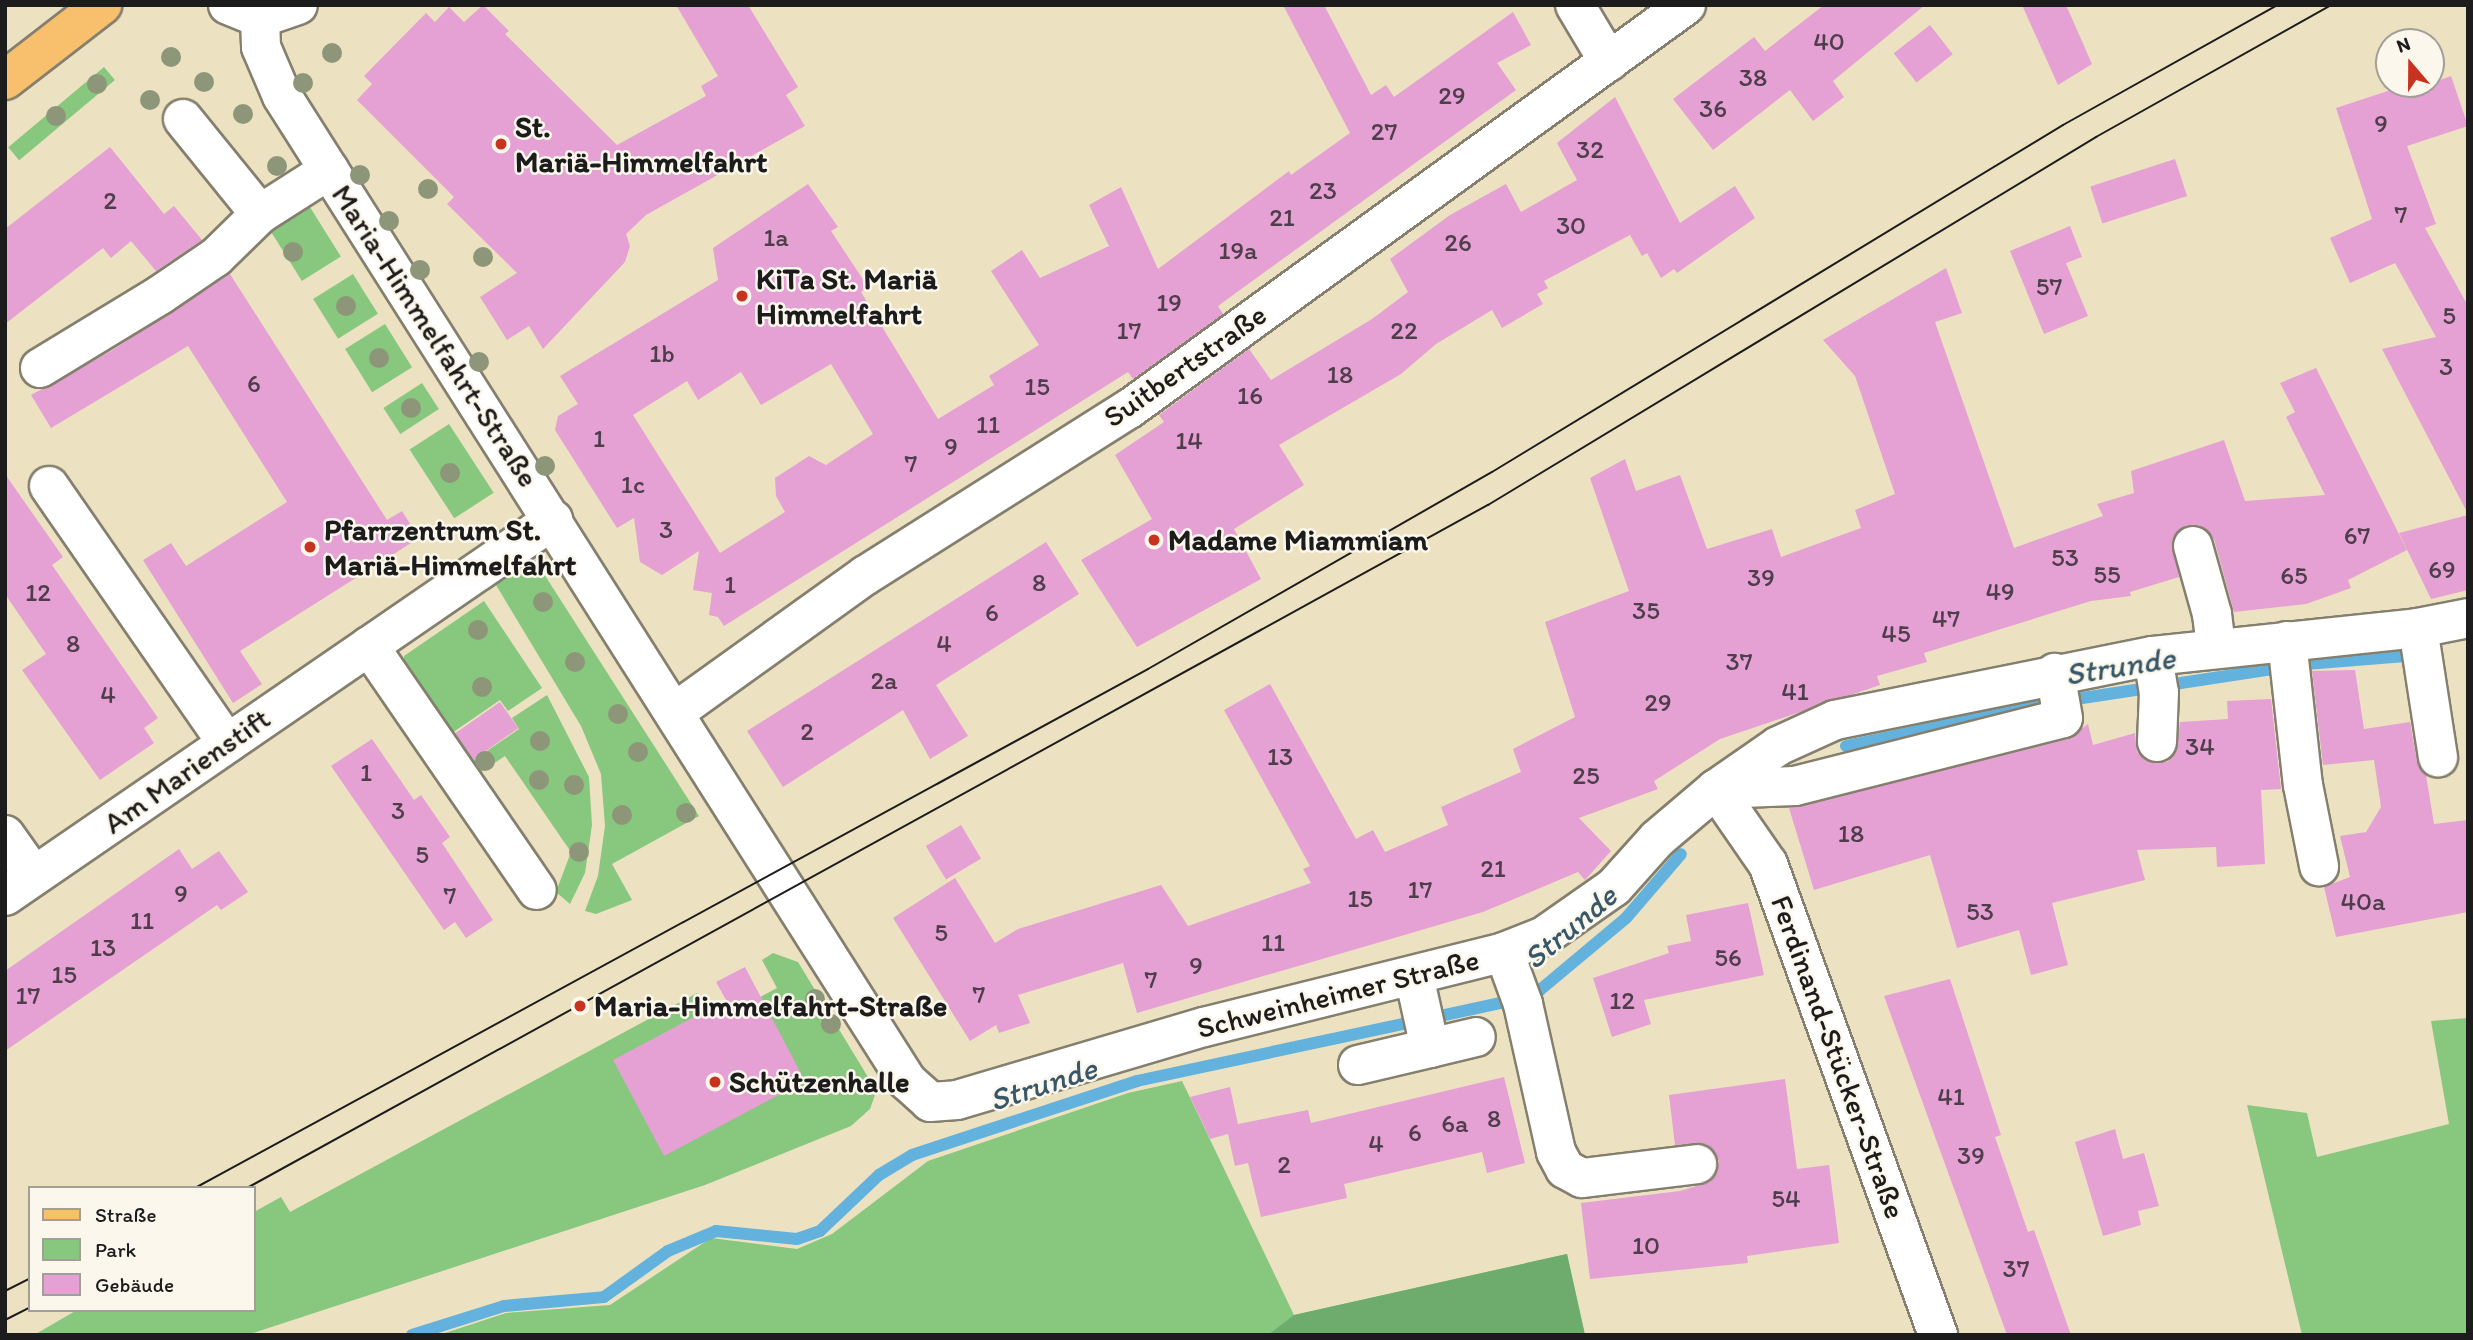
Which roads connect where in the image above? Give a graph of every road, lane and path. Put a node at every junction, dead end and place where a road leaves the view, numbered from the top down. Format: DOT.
graph roads {
  1 [pos="102,5"];
  2 [pos="298,5"];
  3 [pos="1575,5"];
  4 [pos="1686,5"];
  5 [pos="244,11"];
  6 [pos="1609,62"];
  7 [pos="5,80"];
  8 [pos="183,119"];
  9 [pos="330,170"];
  10 [pos="260,214"];
  11 [pos="40,368"];
  12 [pos="49,486"];
  13 [pos="553,520"];
  14 [pos="2193,546"];
  15 [pos="2468,618"];
  16 [pos="2418,628"];
  17 [pos="369,646"];
  18 [pos="2216,648"];
  19 [pos="2289,659"];
  20 [pos="2156,674"];
  21 [pos="2059,691"];
  22 [pos="675,712"];
  23 [pos="2157,742"];
  24 [pos="227,743"];
  25 [pos="2438,757"];
  26 [pos="1716,789"];
  27 [pos="5,835"];
  28 [pos="2319,866"];
  29 [pos="19,886"];
  30 [pos="537,890"];
  31 [pos="1515,981"];
  32 [pos="1422,1014"];
  33 [pos="1476,1037"];
  34 [pos="1358,1065"];
  35 [pos="930,1102"];
  36 [pos="1697,1164"];
  37 [pos="1938,1335"];
  1 -- 7 [label="main road"];
  2 -- 5 [label="street"];
  3 -- 6 [label="street"];
  4 -- 6 [label="street, Suitbertstraße"];
  5 -- 9 [label="street, Maria-Himmelfahrt-Straße"];
  6 -- 22 [label="street, Suitbertstraße"];
  8 -- 10 [label="street"];
  9 -- 10 [label="street"];
  9 -- 13 [label="street, Maria-Himmelfahrt-Straße"];
  10 -- 11 [label="street"];
  12 -- 24 [label="street"];
  13 -- 17 [label="street, Am Marienstift"];
  13 -- 22 [label="street, Maria-Himmelfahrt-Straße"];
  14 -- 18 [label="street"];
  15 -- 16 [label="street, Schweinheimer Straße"];
  16 -- 19 [label="street, Schweinheimer Straße"];
  16 -- 25 [label="street"];
  17 -- 24 [label="street, Am Marienstift"];
  17 -- 30 [label="street"];
  18 -- 19 [label="street, Schweinheimer Straße"];
  18 -- 20 [label="street, Schweinheimer Straße"];
  19 -- 28 [label="street"];
  20 -- 21 [label="street, Schweinheimer Straße"];
  20 -- 23 [label="street"];
  21 -- 26 [label="street, Schweinheimer Straße"];
  21 -- 26 [label="street"];
  22 -- 35 [label="street, Maria-Himmelfahrt-Straße"];
  24 -- 29 [label="street, Am Marienstift"];
  26 -- 31 [label="street, Schweinheimer Straße"];
  26 -- 37 [label="street, Ferdinand-Stücker-Straße"];
  27 -- 29 [label="street"];
  31 -- 32 [label="street, Schweinheimer Straße"];
  31 -- 36 [label="street"];
  32 -- 33 [label="street"];
  32 -- 34 [label="street"];
  32 -- 35 [label="street, Schweinheimer Straße"];
}
